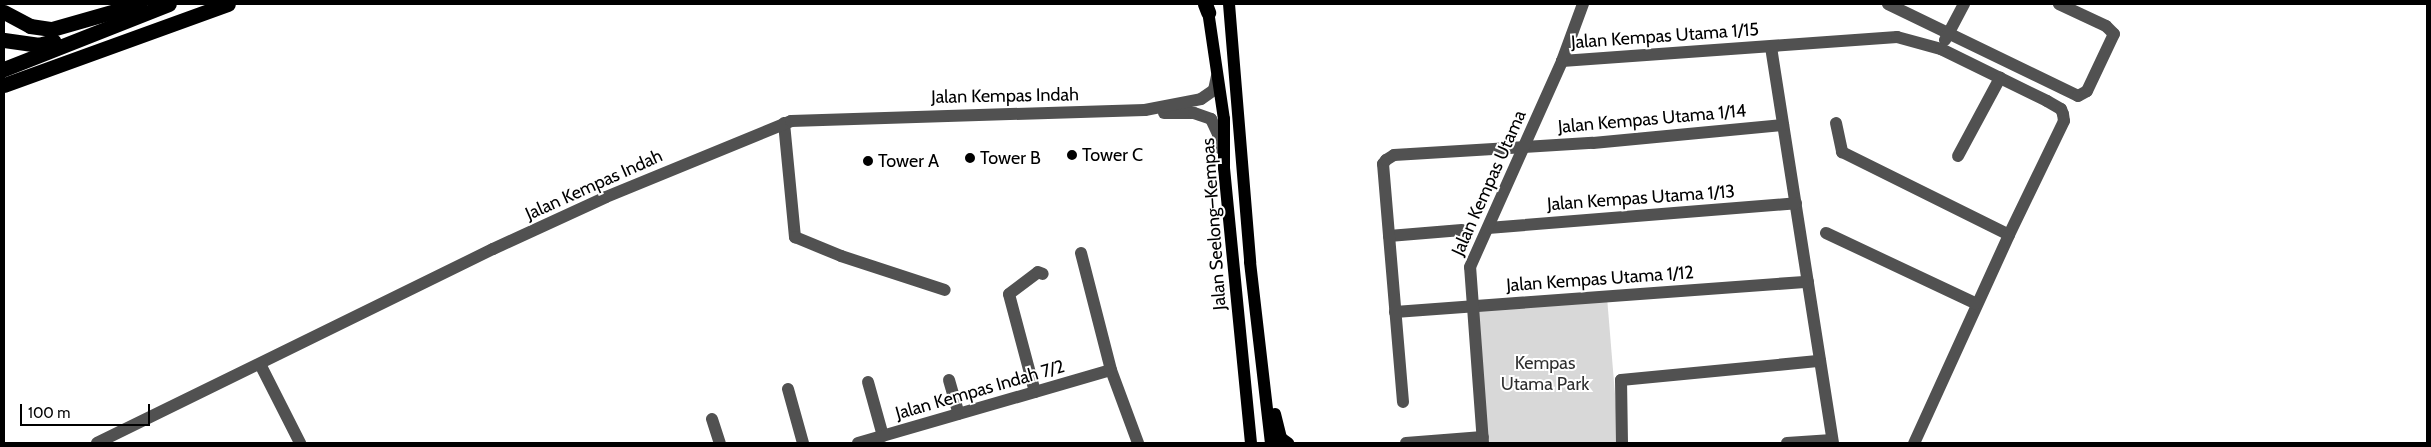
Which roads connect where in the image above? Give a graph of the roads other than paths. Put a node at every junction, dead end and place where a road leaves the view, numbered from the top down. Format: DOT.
graph roads {
  1 [pos="168,4"];
  2 [pos="228,4"];
  3 [pos="1229,4"];
  4 [pos="1583,4"];
  5 [pos="1888,4"];
  6 [pos="1964,4"];
  7 [pos="2059,4"];
  8 [pos="1207,7"];
  9 [pos="139,9"];
  10 [pos="4,12"];
  11 [pos="1949,32"];
  12 [pos="4,40"];
  13 [pos="1771,46"];
  14 [pos="1941,49"];
  15 [pos="1562,61"];
  16 [pos="1218,68"];
  17 [pos="4,69"];
  18 [pos="2000,78"];
  19 [pos="4,85"];
  20 [pos="1145,110"];
  21 [pos="784,123"];
  22 [pos="1836,123"];
  23 [pos="1783,125"];
  24 [pos="1524,147"];
  25 [pos="1958,156"];
  26 [pos="1224,168"];
  27 [pos="1796,203"];
  28 [pos="1488,228"];
  29 [pos="1462,230"];
  30 [pos="1826,233"];
  31 [pos="2009,235"];
  32 [pos="1389,236"];
  33 [pos="1081,253"];
  34 [pos="1250,262"];
  35 [pos="1044,274"];
  36 [pos="1808,282"];
  37 [pos="945,290"];
  38 [pos="1975,304"];
  39 [pos="1473,305"];
  40 [pos="1395,312"];
  41 [pos="1820,361"];
  42 [pos="260,364"];
  43 [pos="1111,370"];
  44 [pos="1242,370"];
  45 [pos="949,380"];
  46 [pos="868,382"];
  47 [pos="788,390"];
  48 [pos="1034,392"];
  49 [pos="1403,402"];
  50 [pos="959,414"];
  51 [pos="712,419"];
  52 [pos="884,436"];
  53 [pos="1483,440"];
  54 [pos="1833,442"];
  55 [pos="97,443"];
  56 [pos="300,443"];
  57 [pos="720,443"];
  58 [pos="802,443"];
  59 [pos="858,443"];
  60 [pos="1136,443"];
  61 [pos="1245,443"];
  62 [pos="1251,443"];
  63 [pos="1271,443"];
  64 [pos="1288,443"];
  65 [pos="1406,443"];
  66 [pos="1622,443"];
  67 [pos="1786,443"];
  68 [pos="1914,443"];
  1 -- 9 [label="highway"];
  2 -- 19 [label="highway"];
  3 -- 34 [label="main road, Jalan Seelong–Kempas"];
  4 -- 15 [label="street, Jalan Kempas Utama"];
  5 -- 11 [label="street"];
  6 -- 11 [label="street"];
  7 -- 11 [label="street"];
  8 -- 16 [label="main road, Jalan Seelong–Kempas"];
  9 -- 10 [label="highway"];
  9 -- 12 [label="highway"];
  9 -- 17 [label="highway"];
  11 -- 14 [label="street"];
  13 -- 14 [label="street, Jalan Kempas Utama 1/15"];
  13 -- 15 [label="street, Jalan Kempas Utama 1/15"];
  13 -- 23 [label="street"];
  14 -- 18 [label="street, Jalan Kempas Utama 1/15"];
  15 -- 24 [label="street, Jalan Kempas Utama"];
  16 -- 20 [label="street"];
  16 -- 26 [label="main road, Jalan Seelong–Kempas"];
  18 -- 25 [label="street"];
  18 -- 31 [label="street, Jalan Kempas Utama 1/15"];
  20 -- 21 [label="street, Jalan Kempas Indah"];
  20 -- 26 [label="street"];
  21 -- 37 [label="street"];
  21 -- 42 [label="street, Jalan Kempas Indah"];
  22 -- 31 [label="street"];
  23 -- 24 [label="street, Jalan Kempas Utama 1/14"];
  23 -- 27 [label="street"];
  24 -- 28 [label="street, Jalan Kempas Utama"];
  24 -- 32 [label="street, Jalan Kempas Utama 1/14"];
  26 -- 44 [label="main road, Jalan Seelong–Kempas"];
  27 -- 28 [label="street, Jalan Kempas Utama 1/13"];
  27 -- 36 [label="street"];
  28 -- 39 [label="street, Jalan Kempas Utama"];
  29 -- 32 [label="street"];
  30 -- 38 [label="street"];
  31 -- 38 [label="street"];
  32 -- 40 [label="street"];
  33 -- 43 [label="street"];
  34 -- 63 [label="main road, Jalan Seelong–Kempas"];
  34 -- 64 [label="main road"];
  35 -- 48 [label="street"];
  36 -- 39 [label="street, Jalan Kempas Utama 1/12"];
  36 -- 41 [label="street"];
  38 -- 68 [label="street"];
  39 -- 40 [label="street, Jalan Kempas Utama 1/12"];
  39 -- 53 [label="street, Jalan Kempas Utama"];
  40 -- 49 [label="street"];
  41 -- 54 [label="street"];
  41 -- 66 [label="street"];
  42 -- 55 [label="street, Jalan Kempas Indah"];
  42 -- 56 [label="street"];
  43 -- 48 [label="street, Jalan Kempas Indah 7/2"];
  43 -- 60 [label="street"];
  44 -- 61 [label="main road"];
  44 -- 62 [label="main road, Jalan Seelong–Kempas"];
  45 -- 50 [label="street"];
  46 -- 52 [label="street"];
  47 -- 58 [label="street"];
  48 -- 50 [label="street, Jalan Kempas Indah 7/2"];
  50 -- 52 [label="street, Jalan Kempas Indah 7/2"];
  51 -- 57 [label="street"];
  52 -- 59 [label="street, Jalan Kempas Indah 7/2"];
  53 -- 65 [label="street"];
  54 -- 67 [label="street"];
}
